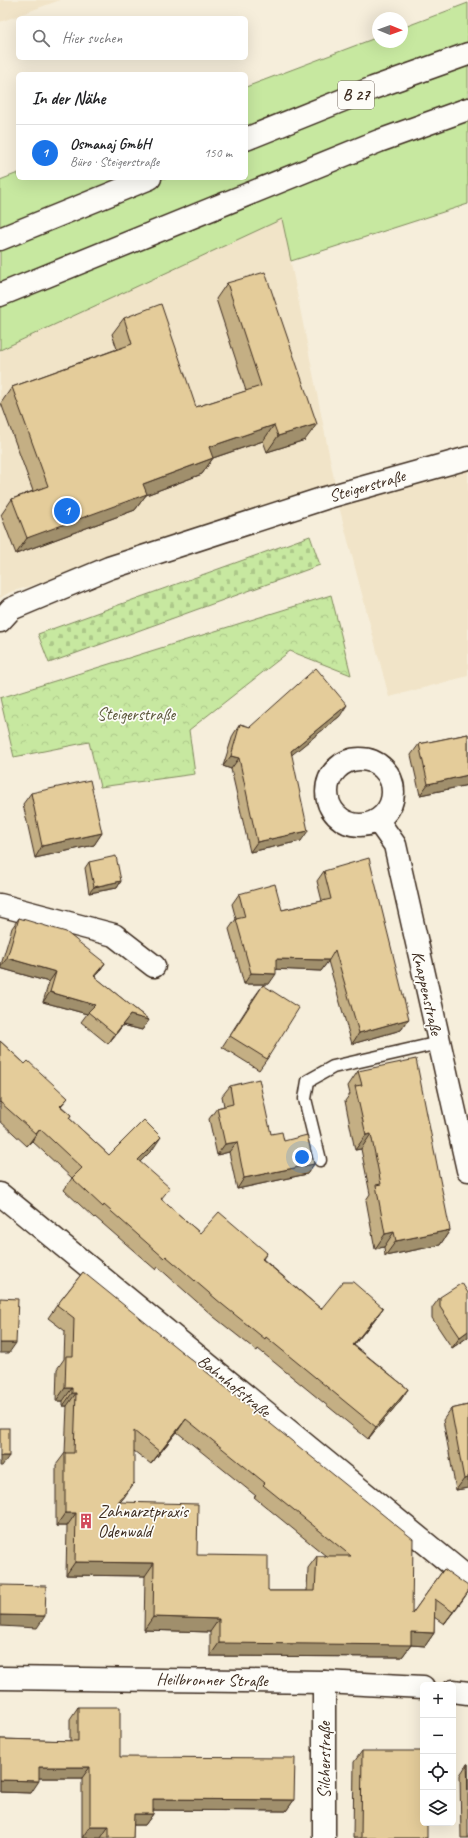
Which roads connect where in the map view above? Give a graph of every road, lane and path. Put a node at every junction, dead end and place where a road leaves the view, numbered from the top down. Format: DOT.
graph roads {
  1 [pos="468,54"];
  2 [pos="468,109"];
  3 [pos="248,138"];
  4 [pos="145,180"];
  5 [pos="0,239"];
  6 [pos="0,295"];
  7 [pos="468,458"];
  8 [pos="0,621"];
  9 [pos="378,821"];
  10 [pos="0,905"];
  11 [pos="154,966"];
  12 [pos="438,1043"];
  13 [pos="320,1160"];
  14 [pos="468,1170"];
  15 [pos="0,1194"];
  16 [pos="468,1578"];
  17 [pos="0,1678"];
  18 [pos="324,1682"];
  19 [pos="420,1687"];
  20 [pos="456,1691"];
  21 [pos="468,1693"];
  22 [pos="324,1838"];
  1 -- 3 [label="main road, B 27"];
  2 -- 6 [label="main road"];
  4 -- 5 [label="main road"];
  7 -- 8 [label="main road, Steigerstraße"];
  9 -- 12 [label="main road, Knappenstraße"];
  10 -- 11 [label="main road"];
  12 -- 13 [label="lane"];
  12 -- 14 [label="main road, Knappenstraße"];
  15 -- 16 [label="main road, Bahnhofstraße"];
  17 -- 18 [label="main road, Heilbronner Straße"];
  18 -- 19 [label="main road, Heilbronner Straße"];
  18 -- 22 [label="main road, Silcherstraße"];
  20 -- 21 [label="main road"];
}
